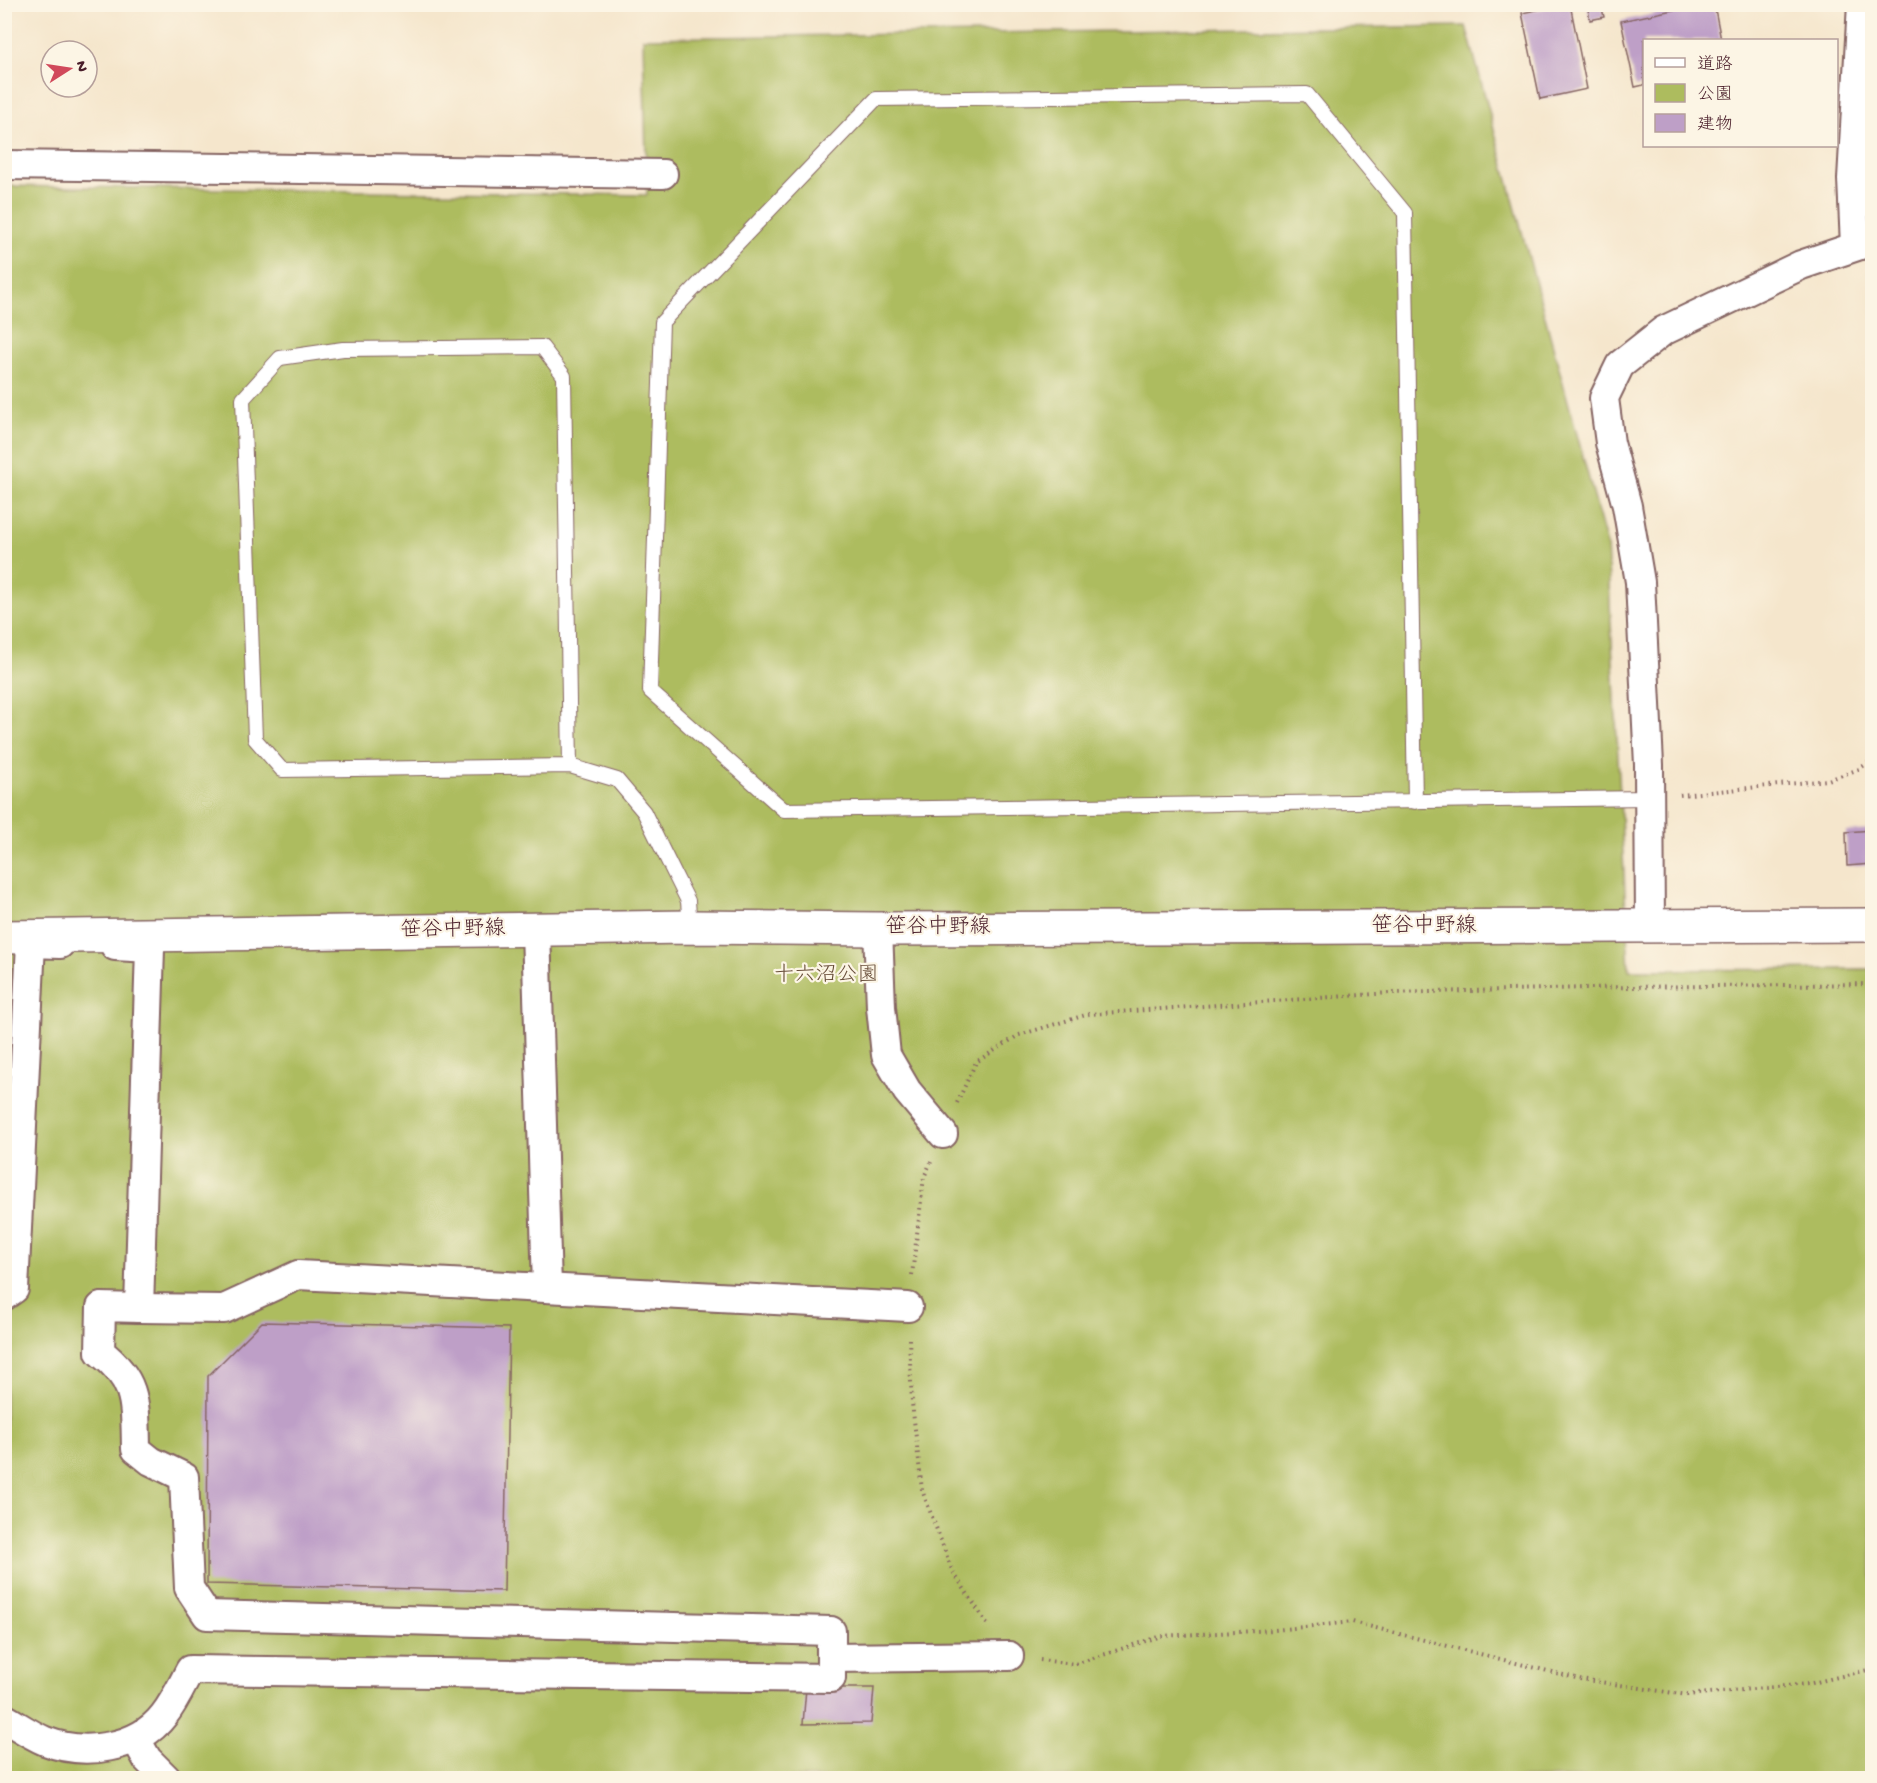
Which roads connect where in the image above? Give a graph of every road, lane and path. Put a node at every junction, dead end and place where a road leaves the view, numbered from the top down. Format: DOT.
graph roads {
  1 [pos="1862,4"];
  2 [pos="4,165"];
  3 [pos="663,174"];
  4 [pos="1864,244"];
  5 [pos="1872,760"];
  6 [pos="570,766"];
  7 [pos="1649,798"];
  8 [pos="1415,802"];
  9 [pos="1650,926"];
  10 [pos="1872,926"];
  11 [pos="690,927"];
  12 [pos="878,928"];
  13 [pos="536,930"];
  14 [pos="4,937"];
  15 [pos="1872,984"];
  16 [pos="943,1134"];
  17 [pos="547,1287"];
  18 [pos="4,1296"];
  19 [pos="908,1306"];
  20 [pos="139,1308"];
  21 [pos="1009,1656"];
  22 [pos="831,1658"];
  23 [pos="1872,1670"];
  24 [pos="4,1718"];
  25 [pos="136,1739"];
  26 [pos="166,1779"];
  1 -- 4 [label="street"];
  2 -- 3 [label="street"];
  4 -- 7 [label="street"];
  5 -- 7 [label="path"];
  6 -- 6 [label="lane"];
  6 -- 11 [label="lane"];
  7 -- 8 [label="lane"];
  7 -- 9 [label="street"];
  8 -- 8 [label="lane"];
  9 -- 10 [label="street, 笹谷中野線"];
  9 -- 12 [label="street, 笹谷中野線"];
  11 -- 12 [label="street, 笹谷中野線"];
  11 -- 13 [label="street, 笹谷中野線"];
  12 -- 16 [label="street"];
  13 -- 14 [label="street, 笹谷中野線"];
  13 -- 17 [label="street"];
  15 -- 16 [label="path"];
  16 -- 19 [label="path"];
  17 -- 19 [label="street"];
  17 -- 20 [label="street"];
  18 -- 20 [label="street"];
  19 -- 21 [label="path"];
  20 -- 22 [label="street"];
  21 -- 22 [label="street"];
  21 -- 23 [label="path"];
  22 -- 25 [label="street"];
  24 -- 25 [label="street"];
  25 -- 26 [label="street"];
}
